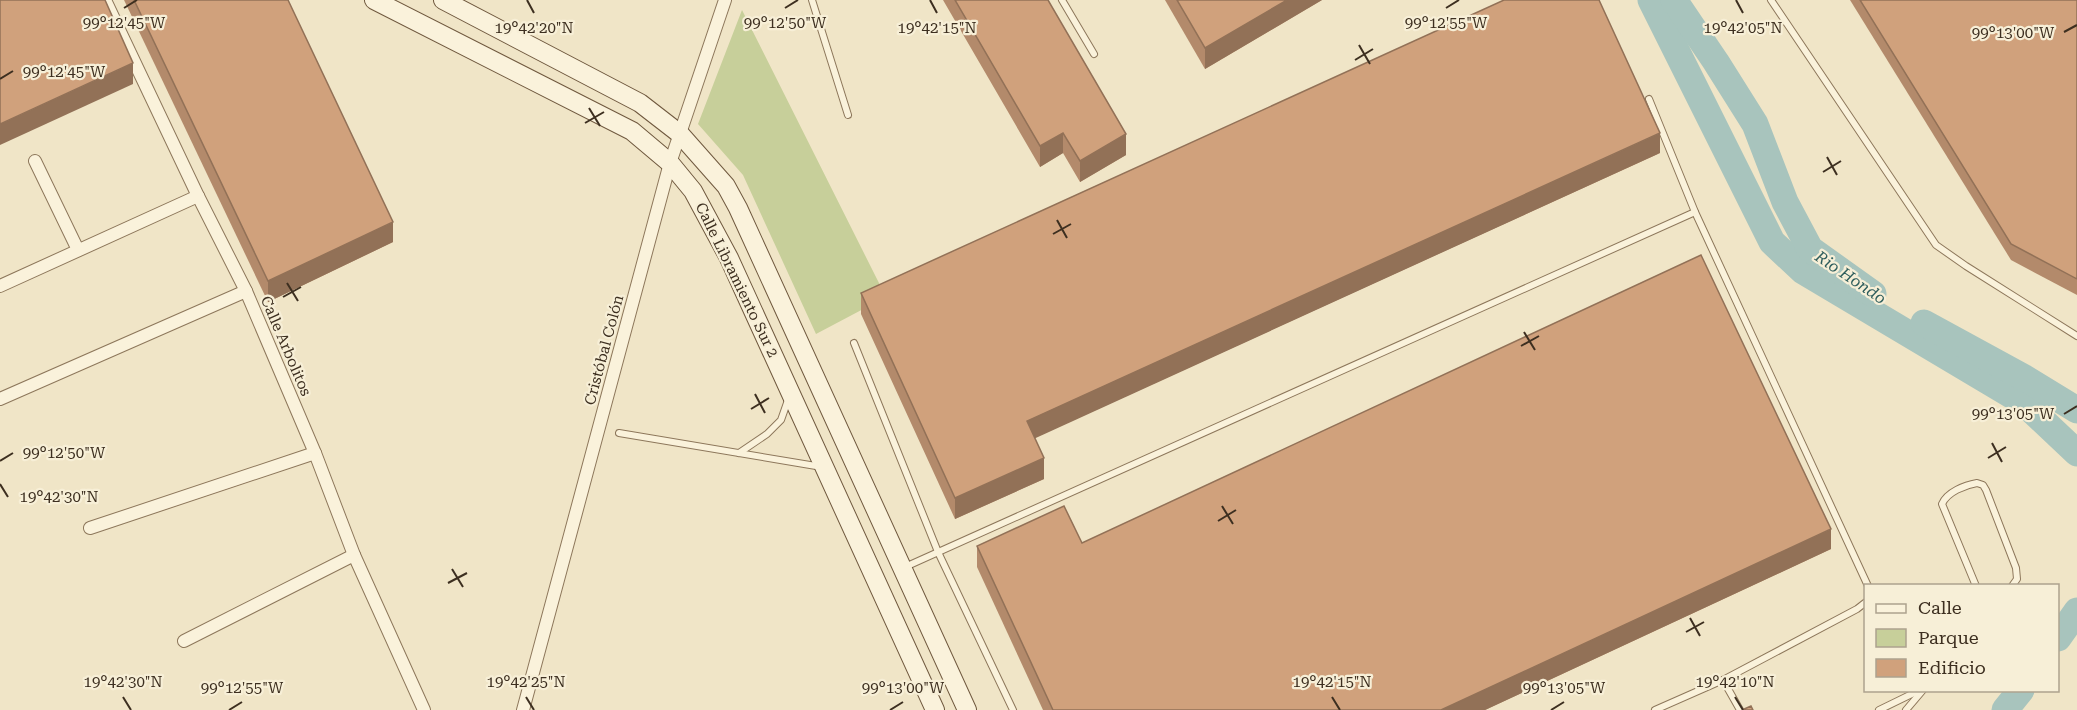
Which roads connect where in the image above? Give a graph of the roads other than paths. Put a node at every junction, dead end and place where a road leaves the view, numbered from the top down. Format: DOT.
graph roads {
  1 [pos="105,0"];
  2 [pos="374,0"];
  3 [pos="443,0"];
  4 [pos="725,0"];
  5 [pos="812,0"];
  6 [pos="1062,0"];
  7 [pos="1771,0"];
  8 [pos="1094,54"];
  9 [pos="1649,99"];
  10 [pos="848,116"];
  11 [pos="680,134"];
  12 [pos="35,161"];
  13 [pos="670,164"];
  14 [pos="198,196"];
  15 [pos="1695,212"];
  16 [pos="78,250"];
  17 [pos="0,286"];
  18 [pos="246,291"];
  19 [pos="794,329"];
  20 [pos="2077,336"];
  21 [pos="767,341"];
  22 [pos="854,343"];
  23 [pos="791,394"];
  24 [pos="0,399"];
  25 [pos="619,433"];
  26 [pos="315,453"];
  27 [pos="739,453"];
  28 [pos="825,468"];
  29 [pos="90,528"];
  30 [pos="938,552"];
  31 [pos="354,555"];
  32 [pos="902,568"];
  33 [pos="876,580"];
  34 [pos="1868,584"];
  35 [pos="1976,584"];
  36 [pos="2013,584"];
  37 [pos="1864,604"];
  38 [pos="184,641"];
  39 [pos="1723,680"];
  40 [pos="1918,692"];
  41 [pos="1920,692"];
  42 [pos="424,710"];
  43 [pos="523,710"];
  44 [pos="935,710"];
  45 [pos="967,710"];
  46 [pos="1012,710"];
  47 [pos="1655,710"];
  48 [pos="1740,710"];
  49 [pos="1879,710"];
  50 [pos="1906,710"];
  1 -- 14 [label="street, Calle Arbolitos"];
  2 -- 13 [label="main road, Calle Libramiento Sur 2"];
  3 -- 11 [label="main road, Calle Libramiento Sur 2"];
  4 -- 11 [label="street, Cristóbal Colón"];
  5 -- 10 [label="lane"];
  6 -- 8 [label="lane"];
  7 -- 20 [label="lane"];
  9 -- 15 [label="lane"];
  11 -- 13 [label="street, Cristóbal Colón"];
  11 -- 19 [label="main road, Calle Libramiento Sur 2"];
  12 -- 16 [label="street"];
  13 -- 21 [label="main road, Calle Libramiento Sur 2"];
  13 -- 43 [label="street, Cristóbal Colón"];
  14 -- 16 [label="street"];
  14 -- 18 [label="street, Calle Arbolitos"];
  15 -- 30 [label="lane"];
  15 -- 34 [label="lane"];
  16 -- 17 [label="street"];
  18 -- 24 [label="street"];
  18 -- 26 [label="street, Calle Arbolitos"];
  19 -- 21 [label="main road"];
  19 -- 32 [label="main road, Calle Libramiento Sur 2"];
  21 -- 23 [label="main road, Calle Libramiento Sur 2"];
  22 -- 30 [label="lane"];
  23 -- 27 [label="lane"];
  23 -- 28 [label="main road, Calle Libramiento Sur 2"];
  25 -- 27 [label="lane"];
  26 -- 29 [label="street"];
  26 -- 31 [label="street, Calle Arbolitos"];
  27 -- 28 [label="lane"];
  28 -- 33 [label="main road, Calle Libramiento Sur 2"];
  30 -- 32 [label="lane"];
  30 -- 46 [label="lane"];
  31 -- 38 [label="street"];
  31 -- 42 [label="street, Calle Arbolitos"];
  32 -- 33 [label="main road"];
  32 -- 45 [label="main road, Calle Libramiento Sur 2"];
  33 -- 44 [label="main road, Calle Libramiento Sur 2"];
  35 -- 36 [label="lane"];
  37 -- 39 [label="lane"];
  39 -- 47 [label="lane"];
  39 -- 48 [label="lane"];
  40 -- 49 [label="lane"];
  41 -- 50 [label="lane"];
}
